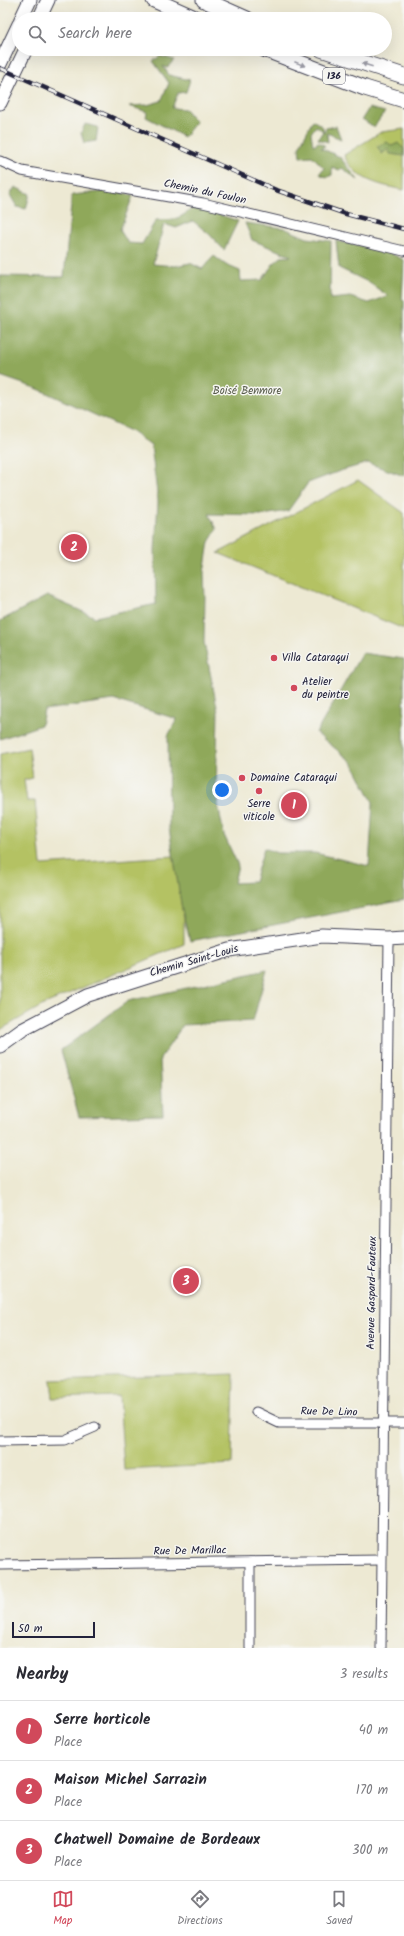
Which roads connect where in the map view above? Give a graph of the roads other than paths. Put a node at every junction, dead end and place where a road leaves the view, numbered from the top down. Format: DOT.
graph roads {
  1 [pos="30,0"];
  2 [pos="48,0"];
  3 [pos="154,0"];
  4 [pos="204,0"];
  5 [pos="24,12"];
  6 [pos="42,12"];
  7 [pos="181,12"];
  8 [pos="231,12"];
  9 [pos="12,39"];
  10 [pos="23,56"];
  11 [pos="282,56"];
  12 [pos="343,56"];
  13 [pos="0,64"];
  14 [pos="404,76"];
  15 [pos="404,100"];
  16 [pos="0,103"];
  17 [pos="0,161"];
  18 [pos="404,251"];
  19 [pos="404,938"];
  20 [pos="389,939"];
  21 [pos="0,1046"];
  22 [pos="256,1412"];
  23 [pos="404,1423"];
  24 [pos="383,1424"];
  25 [pos="95,1427"];
  26 [pos="0,1441"];
  27 [pos="381,1560"];
  28 [pos="250,1562"];
  29 [pos="0,1565"];
  30 [pos="250,1648"];
  31 [pos="381,1648"];
  1 -- 5 [label="street"];
  2 -- 6 [label="street"];
  3 -- 7 [label="main road"];
  4 -- 8 [label="main road"];
  9 -- 13 [label="street"];
  10 -- 16 [label="street"];
  11 -- 15 [label="main road, 136, one-way"];
  14 -- 12 [label="main road, 136, one-way"];
  17 -- 18 [label="street, Chemin du Foulon"];
  19 -- 20 [label="street, Chemin Saint-Louis"];
  20 -- 21 [label="street, Chemin Saint-Louis"];
  20 -- 24 [label="street, Avenue Gaspard-Fauteux"];
  22 -- 24 [label="street, Rue De Lino"];
  23 -- 24 [label="street, Rue De Lino"];
  24 -- 27 [label="street, Avenue Gaspard-Fauteux"];
  25 -- 26 [label="street"];
  27 -- 28 [label="street, Rue De Marillac"];
  27 -- 31 [label="street, Avenue Gaspard-Fauteux"];
  28 -- 29 [label="street, Rue De Marillac"];
  28 -- 30 [label="street"];
}
